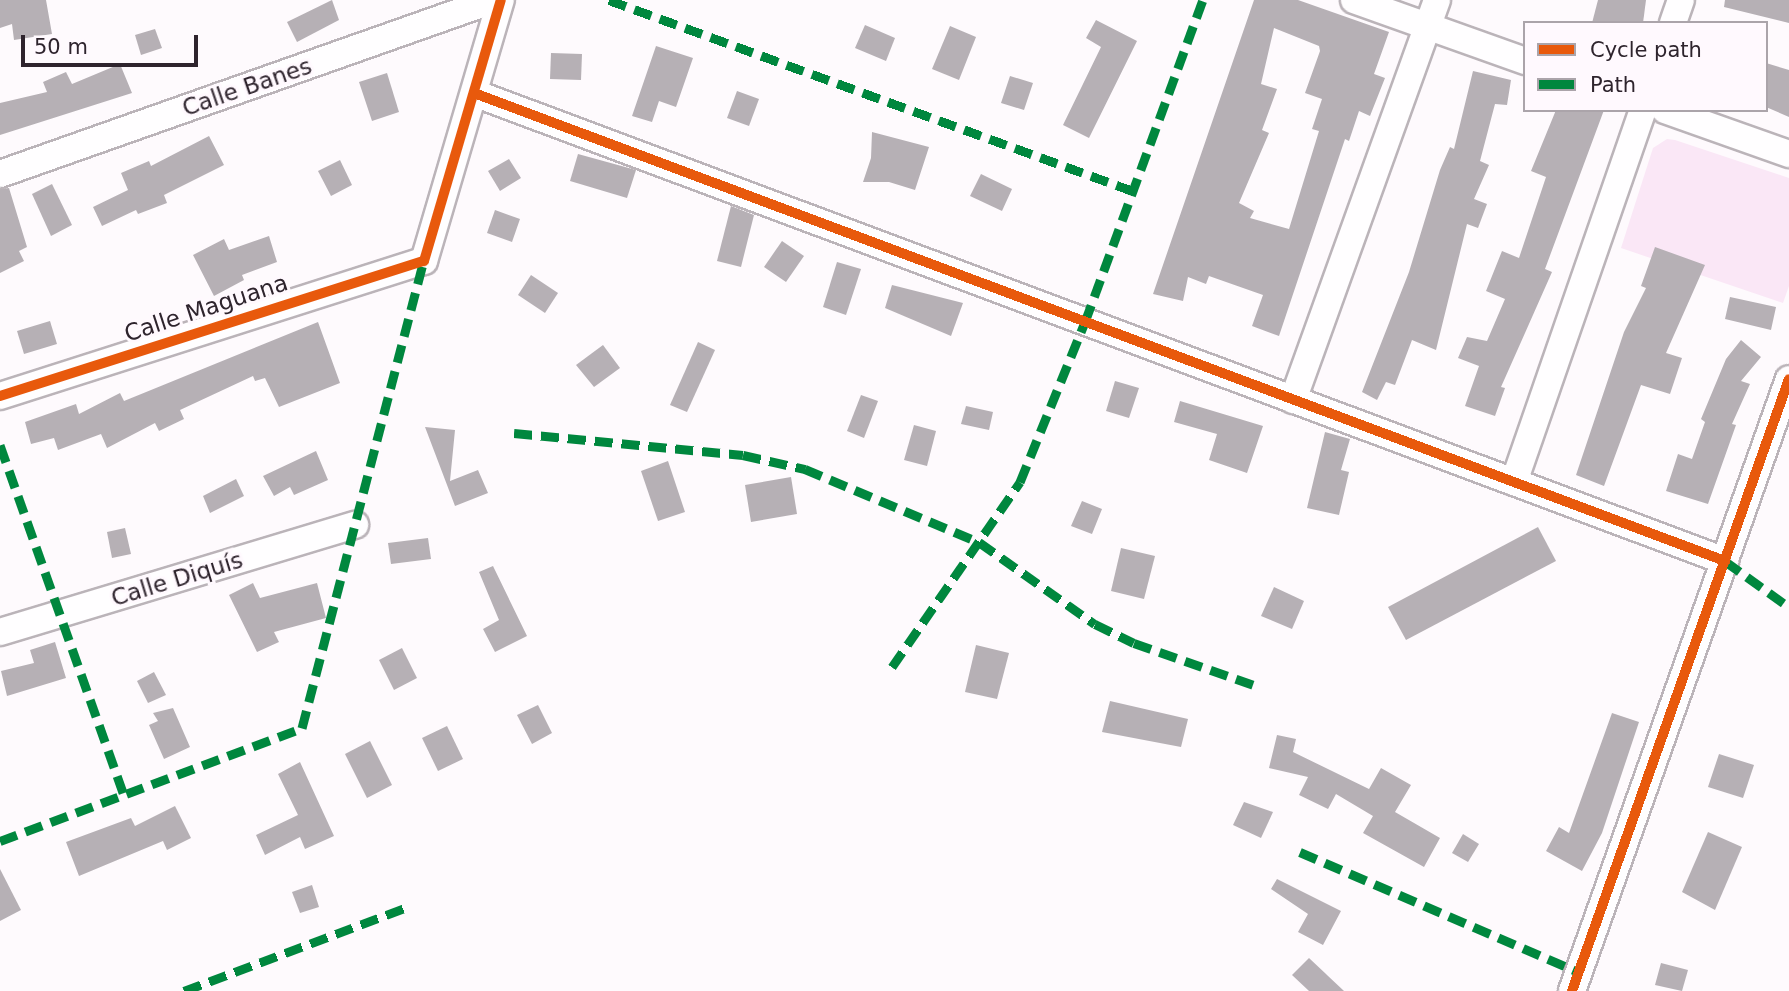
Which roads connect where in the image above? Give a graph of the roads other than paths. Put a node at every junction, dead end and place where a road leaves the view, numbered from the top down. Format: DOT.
graph roads {
  1 [pos="493,0"];
  2 [pos="501,0"];
  3 [pos="1354,0"];
  4 [pos="1437,0"];
  5 [pos="1681,0"];
  6 [pos="1674,21"];
  7 [pos="1428,26"];
  8 [pos="1523,60"];
  9 [pos="474,93"];
  10 [pos="1642,112"];
  11 [pos="1670,112"];
  12 [pos="1789,155"];
  13 [pos="0,174"];
  14 [pos="1789,379"];
  15 [pos="0,396"];
  16 [pos="1293,400"];
  17 [pos="1514,482"];
  18 [pos="355,525"];
  19 [pos="1725,561"];
  20 [pos="0,632"];
  21 [pos="1572,991"];
  1 -- 13 [label="street, Calle Banes"];
  2 -- 9 [label="street"];
  3 -- 7 [label="street"];
  4 -- 7 [label="street"];
  5 -- 6 [label="street"];
  7 -- 8 [label="street"];
  7 -- 16 [label="street"];
  9 -- 15 [label="street, Calle Maguana"];
  9 -- 16 [label="street"];
  10 -- 17 [label="street"];
  11 -- 12 [label="street"];
  14 -- 19 [label="street"];
  16 -- 17 [label="street"];
  17 -- 19 [label="street"];
  18 -- 20 [label="street, Calle Diquís"];
  19 -- 21 [label="street"];
}
